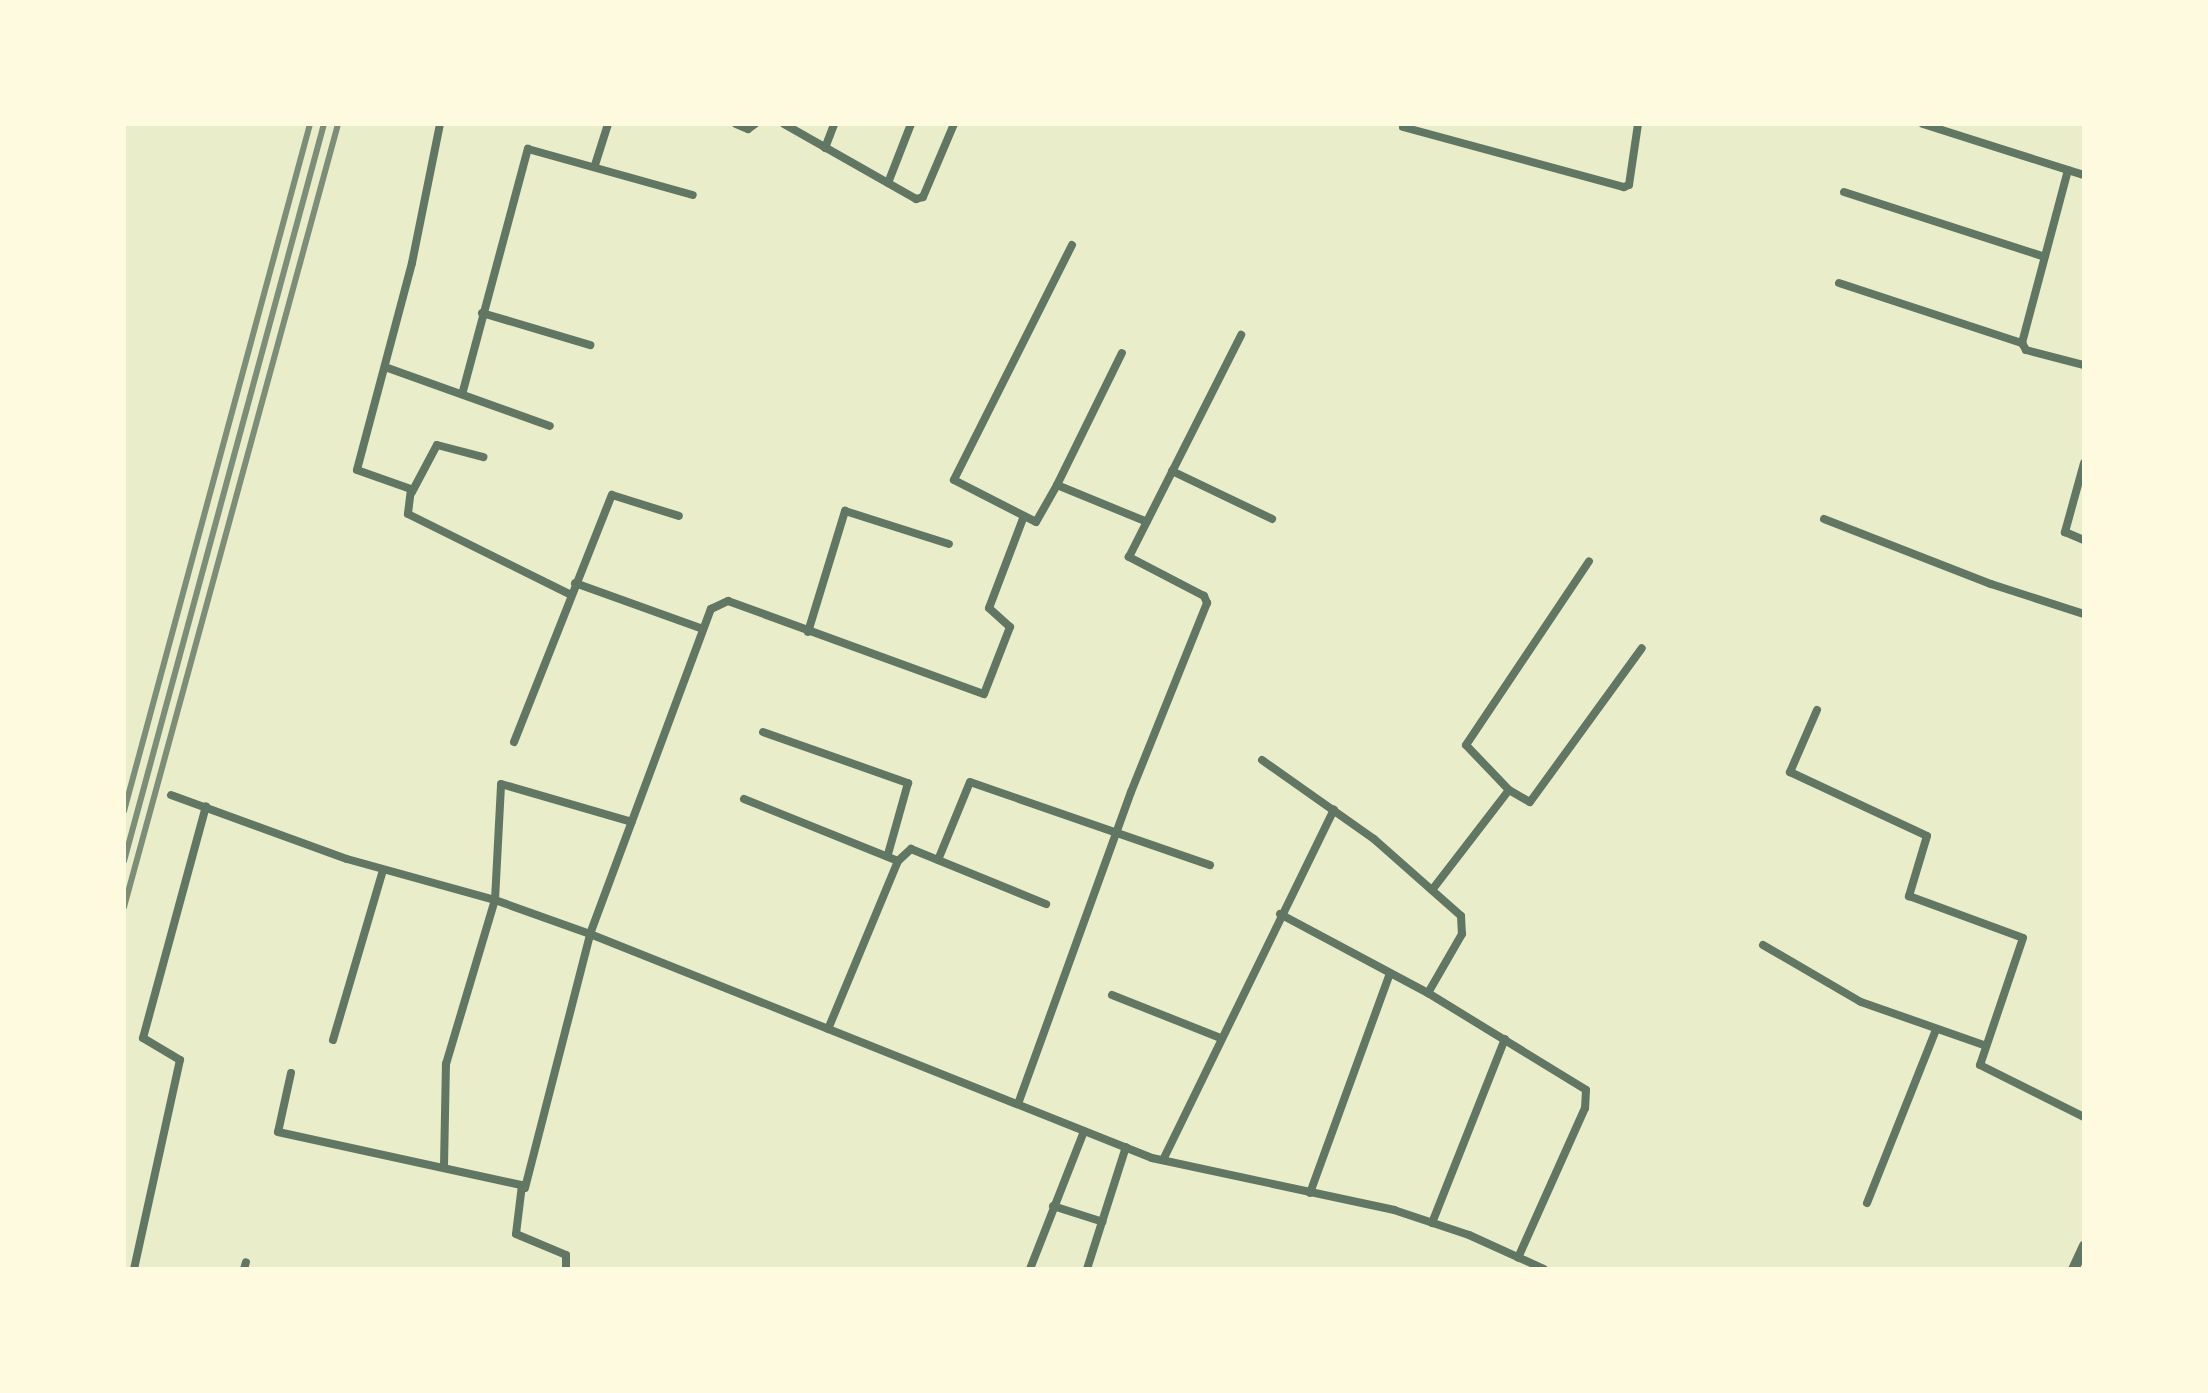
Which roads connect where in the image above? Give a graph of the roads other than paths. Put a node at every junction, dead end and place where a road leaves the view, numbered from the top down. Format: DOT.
graph roads {
  1 [pos="440,124"];
  2 [pos="608,124"];
  3 [pos="736,124"];
  4 [pos="755,124"];
  5 [pos="784,124"];
  6 [pos="834,124"];
  7 [pos="911,124"];
  8 [pos="954,124"];
  9 [pos="1638,124"];
  10 [pos="1923,124"];
  11 [pos="1403,127"];
  12 [pos="825,148"];
  13 [pos="595,165"];
  14 [pos="2068,170"];
  15 [pos="2084,175"];
  16 [pos="888,183"];
  17 [pos="1844,192"];
  18 [pos="693,195"];
  19 [pos="1072,245"];
  20 [pos="2045,257"];
  21 [pos="1839,283"];
  22 [pos="482,313"];
  23 [pos="1241,335"];
  24 [pos="2022,343"];
  25 [pos="590,345"];
  26 [pos="1122,353"];
  27 [pos="2084,365"];
  28 [pos="385,367"];
  29 [pos="463,391"];
  30 [pos="550,426"];
  31 [pos="483,457"];
  32 [pos="2084,463"];
  33 [pos="1172,471"];
  34 [pos="1057,485"];
  35 [pos="412,492"];
  36 [pos="679,516"];
  37 [pos="1024,516"];
  38 [pos="1272,519"];
  39 [pos="1824,519"];
  40 [pos="1147,522"];
  41 [pos="2084,540"];
  42 [pos="949,544"];
  43 [pos="1589,561"];
  44 [pos="575,583"];
  45 [pos="571,595"];
  46 [pos="2084,614"];
  47 [pos="703,629"];
  48 [pos="808,632"];
  49 [pos="1642,648"];
  50 [pos="1817,710"];
  51 [pos="763,732"];
  52 [pos="514,742"];
  53 [pos="1262,760"];
  54 [pos="1509,790"];
  55 [pos="171,795"];
  56 [pos="744,799"];
  57 [pos="206,806"];
  58 [pos="1334,809"];
  59 [pos="632,822"];
  60 [pos="1117,831"];
  61 [pos="888,854"];
  62 [pos="938,860"];
  63 [pos="898,861"];
  64 [pos="1210,865"];
  65 [pos="383,870"];
  66 [pos="1432,890"];
  67 [pos="495,900"];
  68 [pos="1046,904"];
  69 [pos="1280,914"];
  70 [pos="590,934"];
  71 [pos="1763,945"];
  72 [pos="1390,973"];
  73 [pos="1428,993"];
  74 [pos="1112,995"];
  75 [pos="828,1029"];
  76 [pos="1936,1030"];
  77 [pos="1218,1037"];
  78 [pos="1505,1039"];
  79 [pos="333,1040"];
  80 [pos="1984,1045"];
  81 [pos="291,1073"];
  82 [pos="1018,1104"];
  83 [pos="2084,1117"];
  84 [pos="1084,1131"];
  85 [pos="1126,1147"];
  86 [pos="1163,1160"];
  87 [pos="444,1166"];
  88 [pos="525,1188"];
  89 [pos="1310,1193"];
  90 [pos="1867,1203"];
  91 [pos="1053,1206"];
  92 [pos="1103,1222"];
  93 [pos="1432,1223"];
  94 [pos="2084,1245"];
  95 [pos="1518,1258"];
  96 [pos="134,1269"];
  97 [pos="566,1269"];
  98 [pos="1030,1269"];
  99 [pos="1087,1269"];
  100 [pos="1544,1269"];
  101 [pos="2073,1269"];
  1 -- 28 [label="street"];
  2 -- 13 [label="street"];
  3 -- 4 [label="street"];
  5 -- 12 [label="street"];
  6 -- 12 [label="street"];
  7 -- 16 [label="street"];
  8 -- 16 [label="street"];
  9 -- 11 [label="street"];
  10 -- 14 [label="street"];
  12 -- 16 [label="street"];
  13 -- 18 [label="street"];
  13 -- 22 [label="street"];
  14 -- 15 [label="street"];
  14 -- 20 [label="street"];
  17 -- 20 [label="street"];
  19 -- 37 [label="street"];
  20 -- 24 [label="street"];
  21 -- 24 [label="street"];
  22 -- 25 [label="street"];
  22 -- 29 [label="street"];
  23 -- 33 [label="street"];
  24 -- 27 [label="street"];
  26 -- 34 [label="street"];
  28 -- 29 [label="street"];
  28 -- 35 [label="street"];
  29 -- 30 [label="street"];
  31 -- 35 [label="street"];
  32 -- 41 [label="street"];
  33 -- 38 [label="street"];
  33 -- 40 [label="street"];
  34 -- 37 [label="street"];
  34 -- 40 [label="street"];
  35 -- 45 [label="street"];
  36 -- 44 [label="street"];
  37 -- 48 [label="street"];
  39 -- 46 [label="street"];
  40 -- 60 [label="street"];
  42 -- 48 [label="street"];
  43 -- 54 [label="street"];
  44 -- 45 [label="street"];
  44 -- 47 [label="street"];
  45 -- 52 [label="street"];
  47 -- 48 [label="street"];
  47 -- 59 [label="street"];
  49 -- 54 [label="street"];
  50 -- 80 [label="street"];
  51 -- 61 [label="street"];
  53 -- 58 [label="street"];
  54 -- 66 [label="street"];
  55 -- 57 [label="street"];
  56 -- 61 [label="street"];
  57 -- 65 [label="street"];
  57 -- 96 [label="street"];
  58 -- 66 [label="street"];
  58 -- 69 [label="street"];
  59 -- 67 [label="street"];
  59 -- 70 [label="street"];
  60 -- 62 [label="street"];
  60 -- 64 [label="street"];
  60 -- 82 [label="street"];
  61 -- 63 [label="street"];
  62 -- 63 [label="street"];
  62 -- 68 [label="street"];
  63 -- 75 [label="street"];
  65 -- 67 [label="street"];
  65 -- 79 [label="street"];
  66 -- 73 [label="street"];
  67 -- 70 [label="street"];
  67 -- 87 [label="street"];
  69 -- 72 [label="street"];
  69 -- 77 [label="street"];
  70 -- 75 [label="street"];
  70 -- 88 [label="street"];
  71 -- 76 [label="street"];
  72 -- 73 [label="street"];
  72 -- 89 [label="street"];
  73 -- 78 [label="street"];
  74 -- 77 [label="street"];
  75 -- 82 [label="street"];
  76 -- 80 [label="street"];
  76 -- 90 [label="street"];
  77 -- 86 [label="street"];
  78 -- 93 [label="street"];
  78 -- 95 [label="street"];
  80 -- 83 [label="street"];
  81 -- 87 [label="street"];
  82 -- 84 [label="street"];
  84 -- 85 [label="street"];
  84 -- 91 [label="street"];
  85 -- 86 [label="street"];
  85 -- 92 [label="street"];
  86 -- 89 [label="street"];
  87 -- 88 [label="street"];
  88 -- 97 [label="street"];
  89 -- 93 [label="street"];
  91 -- 92 [label="street"];
  91 -- 98 [label="street"];
  92 -- 99 [label="street"];
  93 -- 95 [label="street"];
  94 -- 101 [label="street"];
  95 -- 100 [label="street"];
}
